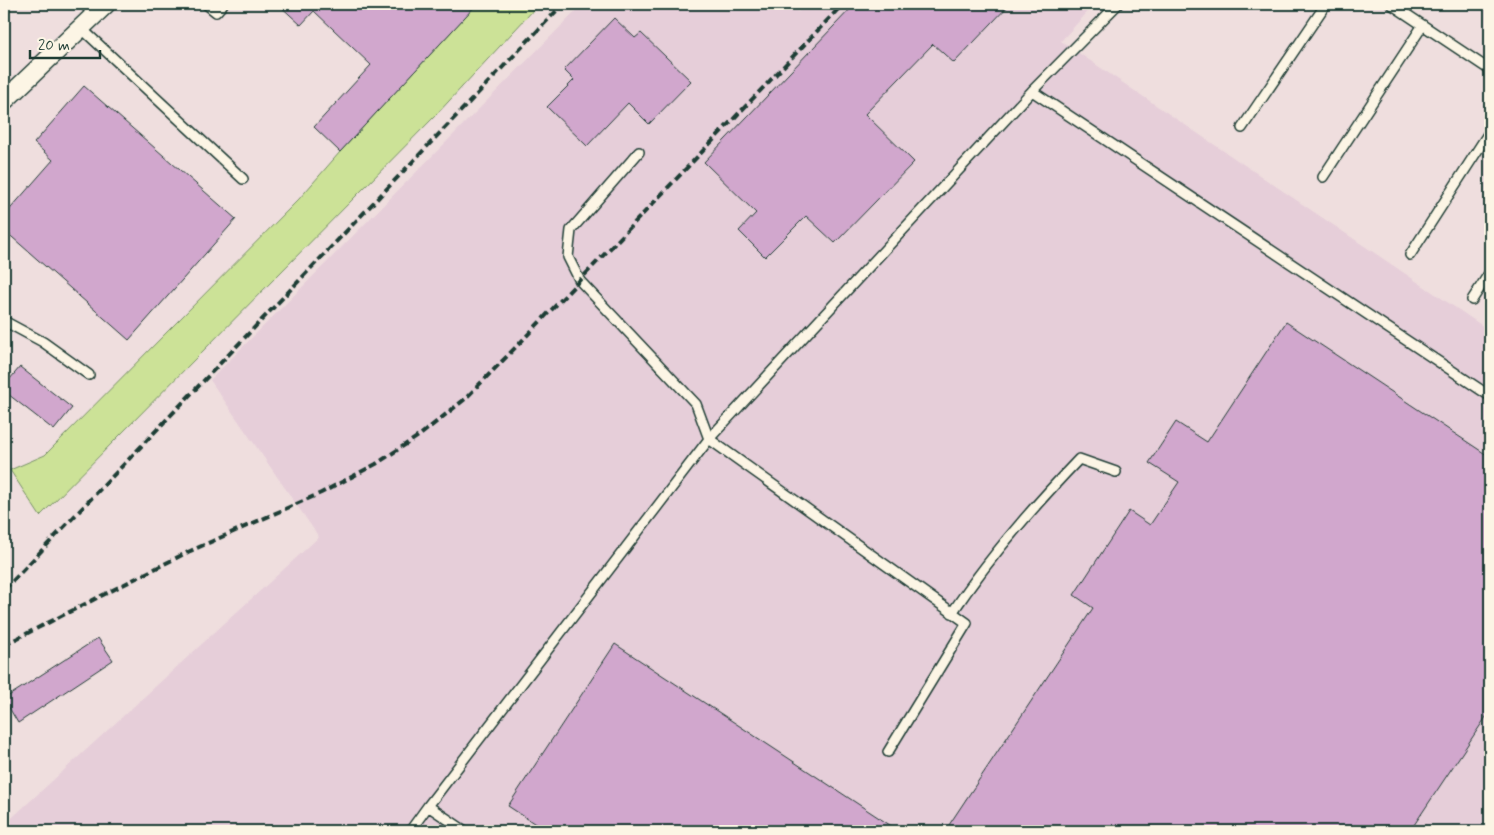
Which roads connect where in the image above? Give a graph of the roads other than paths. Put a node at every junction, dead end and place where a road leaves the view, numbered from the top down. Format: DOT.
graph roads {
  1 [pos="206,4"];
  2 [pos="223,4"];
  3 [pos="1118,4"];
  4 [pos="1326,4"];
  5 [pos="1391,4"];
  6 [pos="95,8"];
  7 [pos="1423,25"];
  8 [pos="81,28"];
  9 [pos="1489,66"];
  10 [pos="1032,91"];
  11 [pos="4,101"];
  12 [pos="1242,128"];
  13 [pos="1490,131"];
  14 [pos="639,152"];
  15 [pos="1323,176"];
  16 [pos="243,179"];
  17 [pos="1410,255"];
  18 [pos="1490,272"];
  19 [pos="1472,300"];
  20 [pos="4,321"];
  21 [pos="89,375"];
  22 [pos="1490,396"];
  23 [pos="709,439"];
  24 [pos="1116,472"];
  25 [pos="952,613"];
  26 [pos="888,752"];
  27 [pos="428,806"];
  28 [pos="410,831"];
  29 [pos="465,831"];
  1 -- 2 [label="lane"];
  3 -- 10 [label="lane"];
  4 -- 12 [label="lane"];
  5 -- 7 [label="lane"];
  6 -- 8 [label="street"];
  7 -- 9 [label="lane"];
  7 -- 15 [label="lane"];
  8 -- 11 [label="street"];
  8 -- 16 [label="lane"];
  10 -- 22 [label="lane"];
  10 -- 23 [label="lane"];
  13 -- 17 [label="lane"];
  14 -- 23 [label="lane"];
  18 -- 19 [label="lane"];
  20 -- 21 [label="lane"];
  23 -- 25 [label="lane"];
  23 -- 27 [label="lane"];
  24 -- 25 [label="lane"];
  25 -- 26 [label="lane"];
  27 -- 28 [label="lane"];
  27 -- 29 [label="lane"];
}
